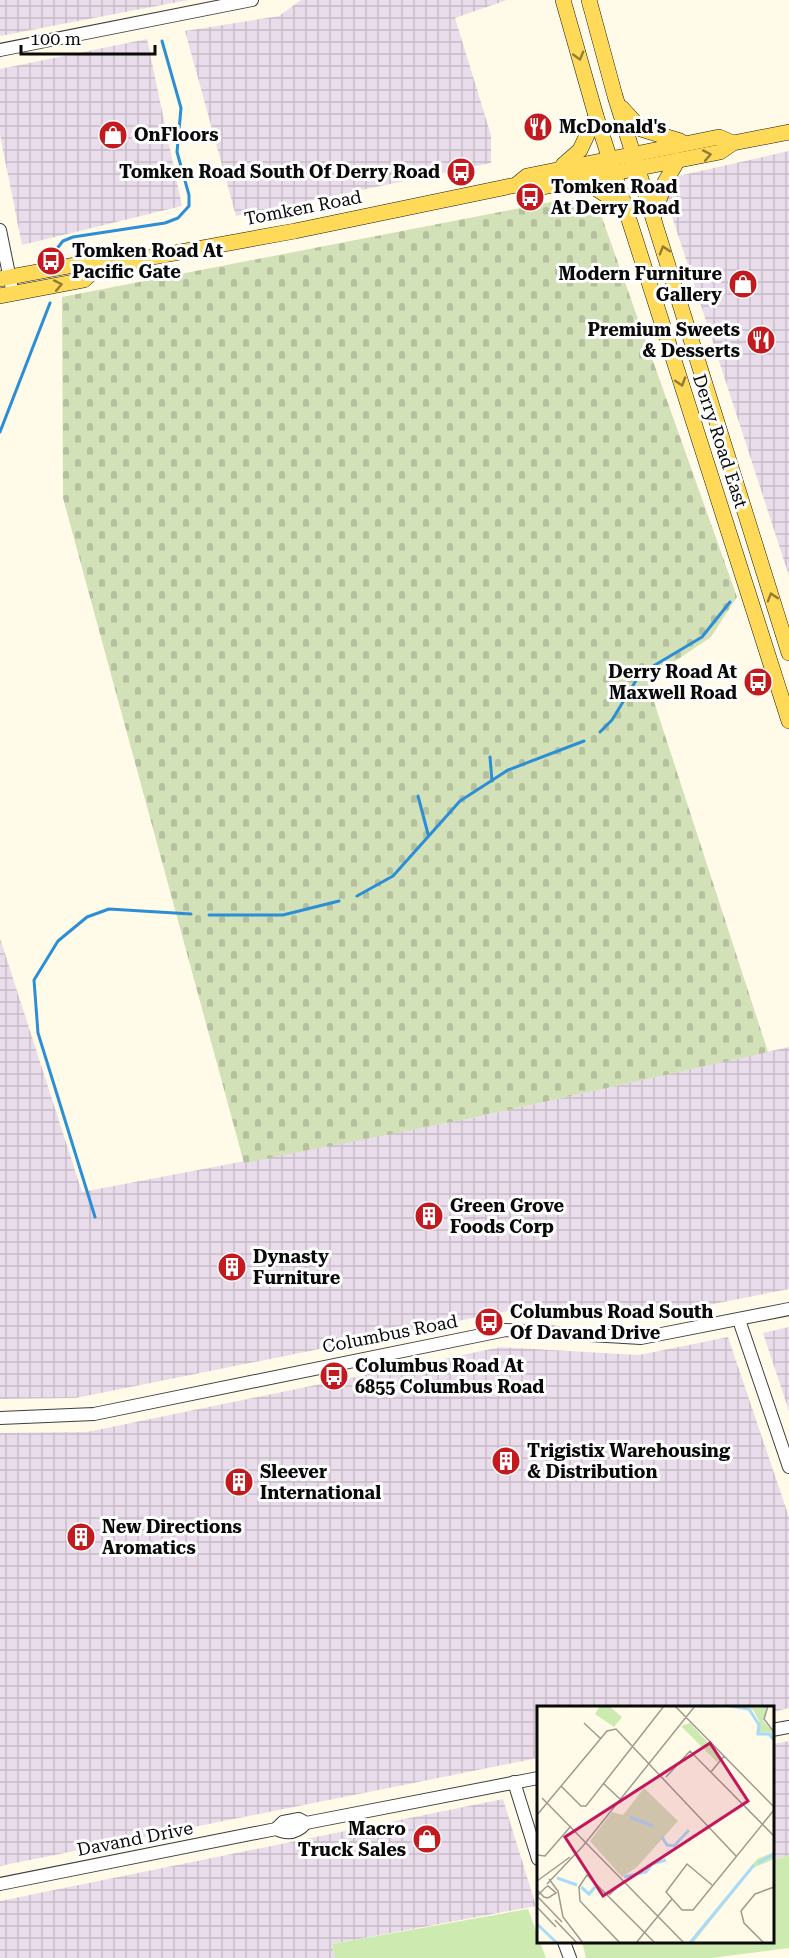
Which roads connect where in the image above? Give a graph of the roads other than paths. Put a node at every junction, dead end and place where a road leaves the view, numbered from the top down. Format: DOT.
graph roads {
  1 [pos="252,0"];
  2 [pos="563,0"];
  3 [pos="589,0"];
  4 [pos="0,50"];
  5 [pos="615,96"];
  6 [pos="596,116"];
  7 [pos="789,132"];
  8 [pos="685,143"];
  9 [pos="733,143"];
  10 [pos="635,160"];
  11 [pos="678,160"];
  12 [pos="612,164"];
  13 [pos="561,167"];
  14 [pos="582,180"];
  15 [pos="516,185"];
  16 [pos="625,207"];
  17 [pos="654,216"];
  18 [pos="0,230"];
  19 [pos="98,267"];
  20 [pos="5,278"];
  21 [pos="6,295"];
  22 [pos="789,653"];
  23 [pos="789,721"];
  24 [pos="789,1310"];
  25 [pos="739,1320"];
  26 [pos="0,1418"];
  27 [pos="789,1467"];
  28 [pos="789,1727"];
  29 [pos="774,1731"];
  30 [pos="537,1778"];
  31 [pos="514,1782"];
  32 [pos="537,1856"];
  33 [pos="0,1884"];
  34 [pos="565,1943"];
  35 [pos="570,1958"];
  1 -- 4 [label="street"];
  2 -- 6 [label="main road, Derry Road East, one-way"];
  3 -- 5 [label="main road, Derry Road East"];
  5 -- 8 [label="main road"];
  5 -- 10 [label="main road, Derry Road East"];
  6 -- 12 [label="main road, Derry Road East"];
  6 -- 13 [label="main road"];
  7 -- 9 [label="main road, Tomken Road"];
  8 -- 9 [label="main road, Tomken Road"];
  8 -- 10 [label="main road, Tomken Road"];
  11 -- 9 [label="main road, Tomken Road, one-way"];
  10 -- 11 [label="main road, Tomken Road"];
  10 -- 12 [label="main road, Tomken Road"];
  10 -- 17 [label="main road, Derry Road East"];
  11 -- 17 [label="main road"];
  12 -- 13 [label="main road, Tomken Road"];
  12 -- 14 [label="main road, Tomken Road"];
  12 -- 16 [label="main road, Derry Road East"];
  13 -- 15 [label="main road, Tomken Road"];
  14 -- 15 [label="main road, Tomken Road"];
  14 -- 16 [label="main road"];
  15 -- 19 [label="main road, Tomken Road"];
  16 -- 23 [label="main road, Derry Road East, one-way"];
  22 -- 17 [label="main road, Derry Road East, one-way"];
  18 -- 20 [label="street"];
  19 -- 20 [label="main road, Tomken Road"];
  21 -- 19 [label="main road, Tomken Road, one-way"];
  20 -- 21 [label="street"];
  24 -- 25 [label="street, Columbus Road"];
  25 -- 26 [label="street, Columbus Road"];
  25 -- 27 [label="street"];
  28 -- 29 [label="street"];
  30 -- 31 [label="street, Davand Drive"];
  31 -- 32 [label="street"];
  31 -- 33 [label="street, Davand Drive"];
  34 -- 35 [label="street"];
}
